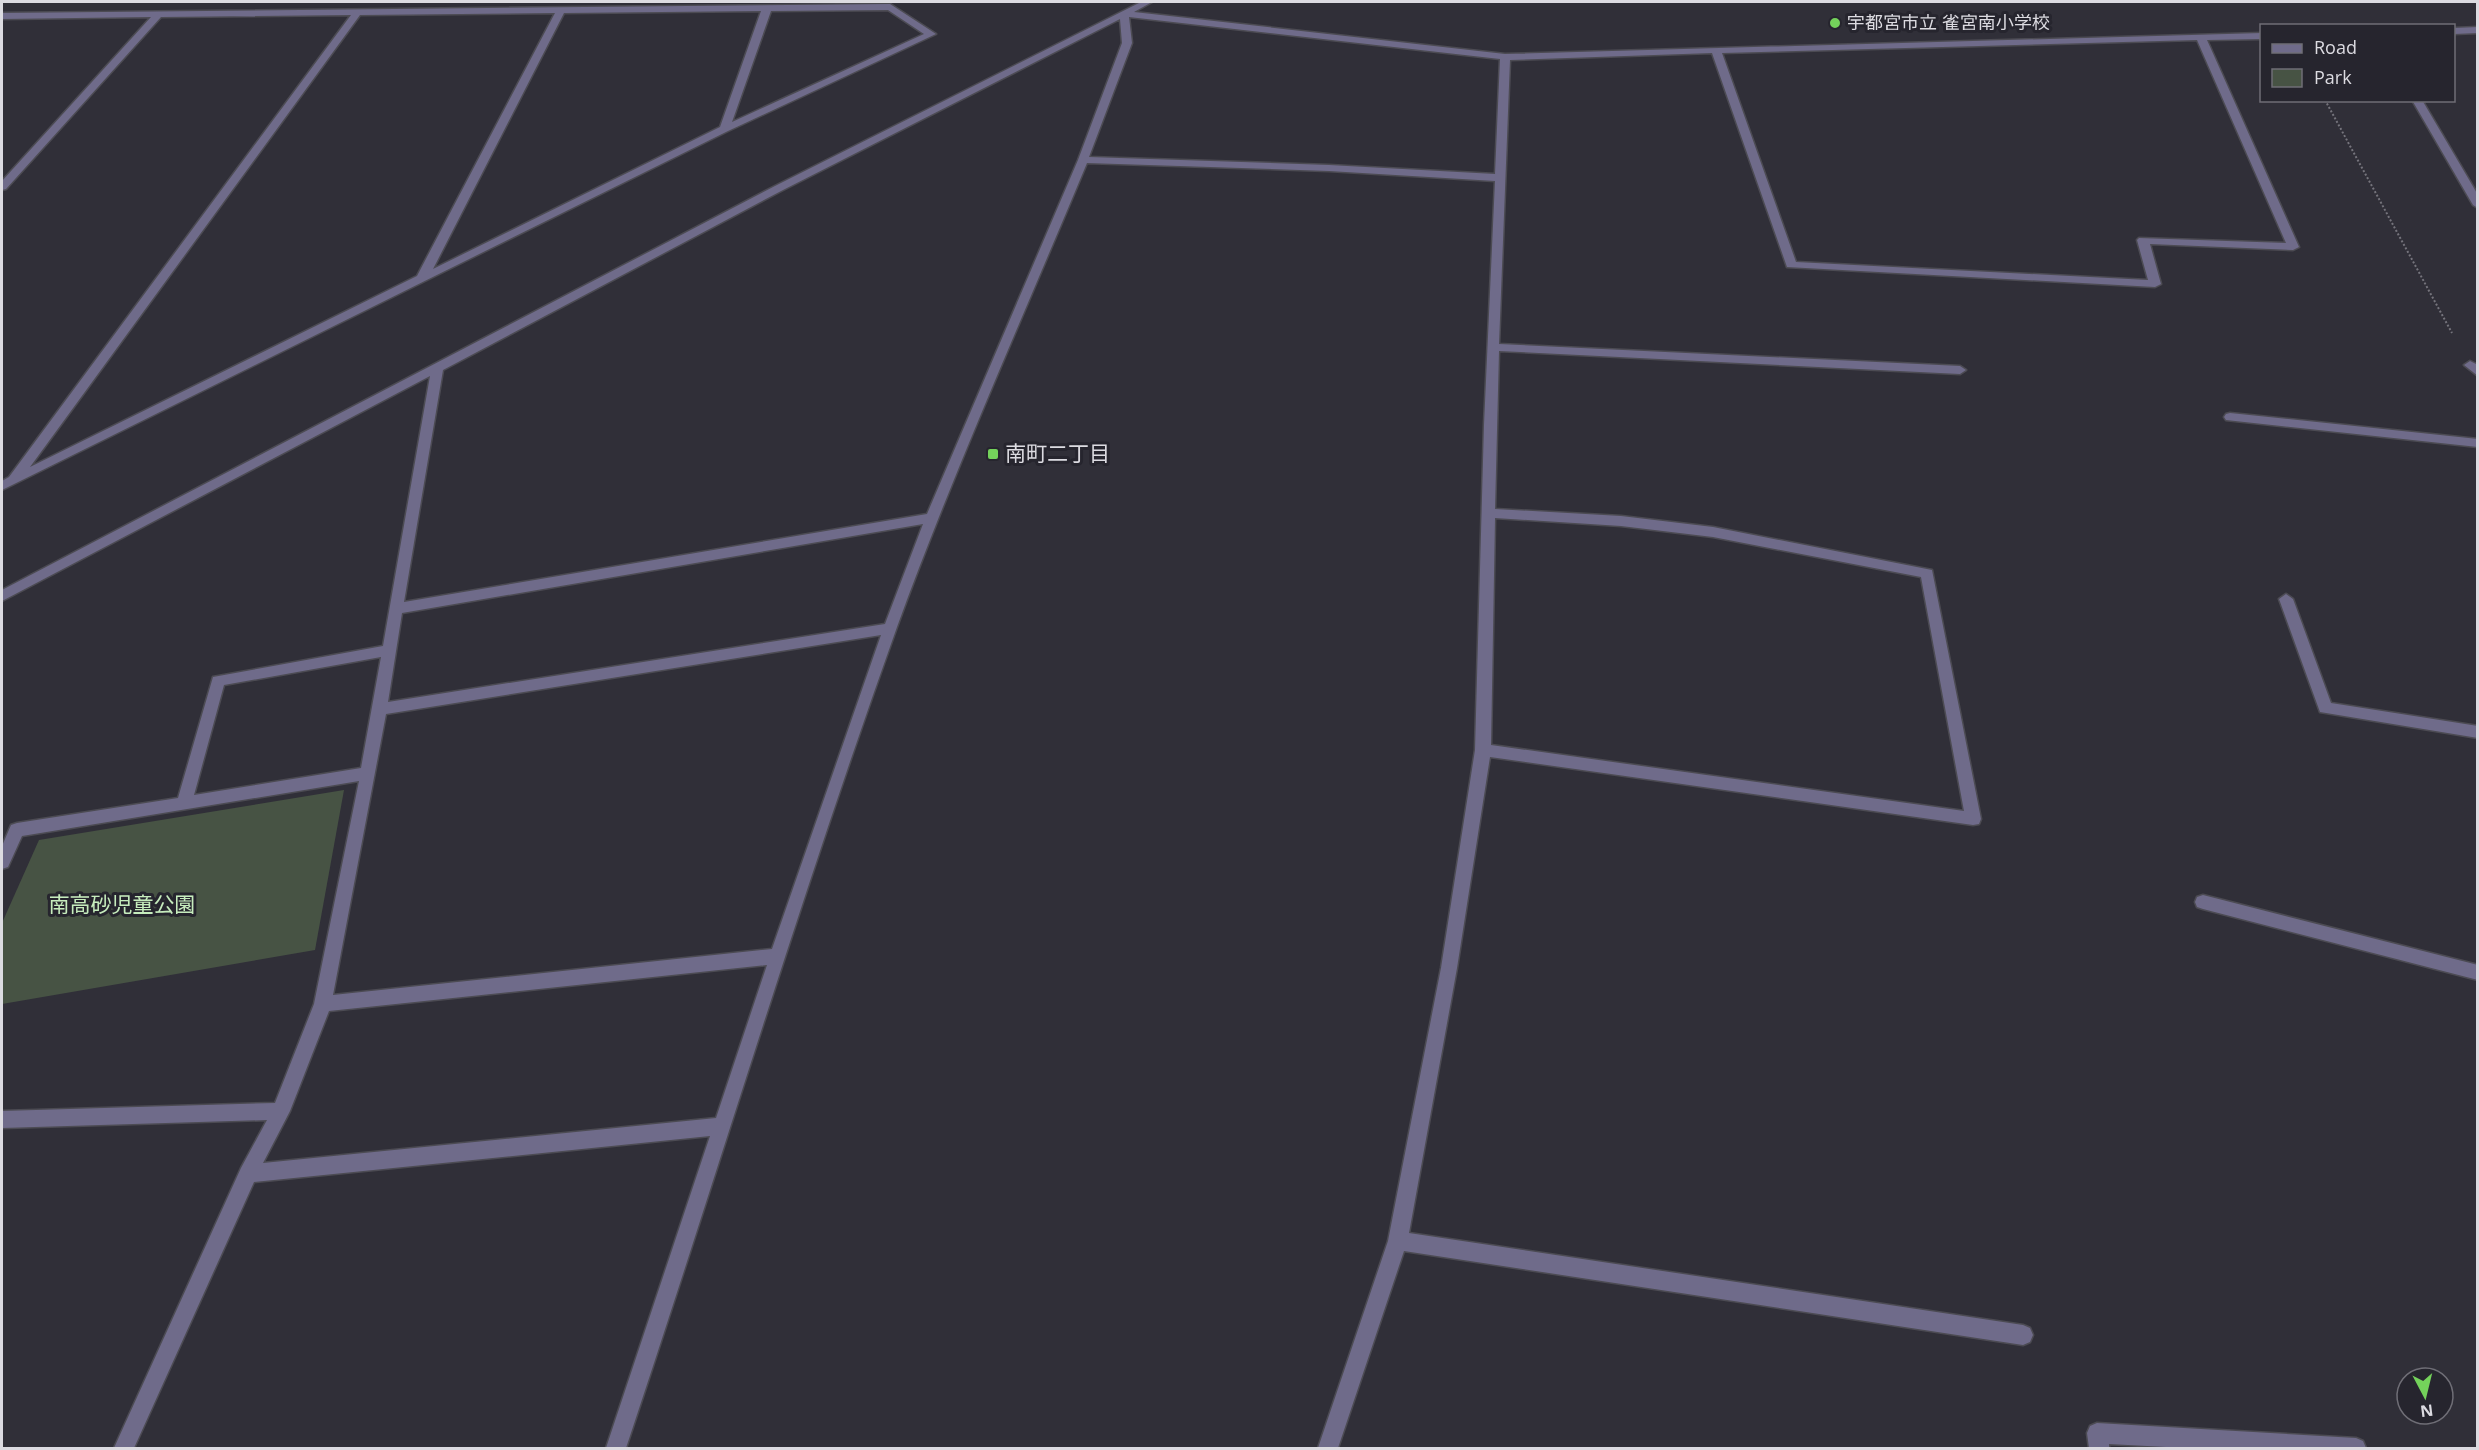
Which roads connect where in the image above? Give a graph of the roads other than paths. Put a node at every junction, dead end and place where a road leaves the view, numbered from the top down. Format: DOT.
graph roads {
  1 [pos="1147,2"];
  2 [pos="767,8"];
  3 [pos="561,10"];
  4 [pos="358,12"];
  5 [pos="159,14"];
  6 [pos="1124,14"];
  7 [pos="2,16"];
  8 [pos="2478,30"];
  9 [pos="2455,31"];
  10 [pos="2260,36"];
  11 [pos="2202,38"];
  12 [pos="1716,50"];
  13 [pos="1505,57"];
  14 [pos="2417,102"];
  15 [pos="724,129"];
  16 [pos="1083,160"];
  17 [pos="1501,178"];
  18 [pos="2,187"];
  19 [pos="2478,205"];
  20 [pos="421,280"];
  21 [pos="1494,347"];
  22 [pos="437,370"];
  23 [pos="1960,370"];
  24 [pos="2230,417"];
  25 [pos="2478,443"];
  26 [pos="14,481"];
  27 [pos="2,486"];
  28 [pos="1488,513"];
  29 [pos="932,518"];
  30 [pos="2,596"];
  31 [pos="2286,599"];
  32 [pos="396,609"];
  33 [pos="890,628"];
  34 [pos="389,650"];
  35 [pos="379,710"];
  36 [pos="2478,732"];
  37 [pos="1483,750"];
  38 [pos="368,773"];
  39 [pos="184,803"];
  40 [pos="2,862"];
  41 [pos="2203,902"];
  42 [pos="778,956"];
  43 [pos="2478,973"];
  44 [pos="323,1004"];
  45 [pos="281,1111"];
  46 [pos="2,1119"];
  47 [pos="722,1126"];
  48 [pos="248,1174"];
  49 [pos="1398,1241"];
  50 [pos="2023,1335"];
  51 [pos="124,1449"];
  52 [pos="616,1449"];
  53 [pos="1328,1449"];
  54 [pos="2100,1449"];
  55 [pos="2356,1449"];
  1 -- 6 [label="street"];
  2 -- 3 [label="street"];
  2 -- 15 [label="street"];
  2 -- 15 [label="street"];
  3 -- 4 [label="street"];
  3 -- 20 [label="street"];
  4 -- 5 [label="street"];
  4 -- 26 [label="street"];
  5 -- 7 [label="street"];
  5 -- 18 [label="street"];
  6 -- 13 [label="street"];
  6 -- 16 [label="street"];
  6 -- 22 [label="street"];
  8 -- 9 [label="street"];
  10 -- 11 [label="street"];
  11 -- 12 [label="street"];
  11 -- 12 [label="street"];
  12 -- 13 [label="street"];
  13 -- 17 [label="street"];
  14 -- 19 [label="street"];
  15 -- 20 [label="street"];
  16 -- 17 [label="street"];
  16 -- 29 [label="street"];
  17 -- 21 [label="street"];
  20 -- 26 [label="street"];
  21 -- 23 [label="street"];
  21 -- 28 [label="street"];
  22 -- 30 [label="street"];
  22 -- 32 [label="street"];
  24 -- 25 [label="street"];
  26 -- 27 [label="street"];
  28 -- 37 [label="street"];
  28 -- 37 [label="street"];
  29 -- 32 [label="street"];
  29 -- 33 [label="street"];
  31 -- 36 [label="street"];
  32 -- 34 [label="street"];
  33 -- 35 [label="street"];
  33 -- 42 [label="street"];
  34 -- 35 [label="street"];
  34 -- 39 [label="street"];
  35 -- 38 [label="street"];
  37 -- 49 [label="street"];
  38 -- 39 [label="street"];
  38 -- 44 [label="street"];
  39 -- 40 [label="street"];
  41 -- 43 [label="street"];
  42 -- 44 [label="street"];
  42 -- 47 [label="street"];
  44 -- 45 [label="street"];
  45 -- 46 [label="street"];
  45 -- 48 [label="street"];
  47 -- 48 [label="street"];
  47 -- 52 [label="street"];
  48 -- 51 [label="street"];
  49 -- 50 [label="street"];
  49 -- 53 [label="street"];
  54 -- 55 [label="street"];
}
